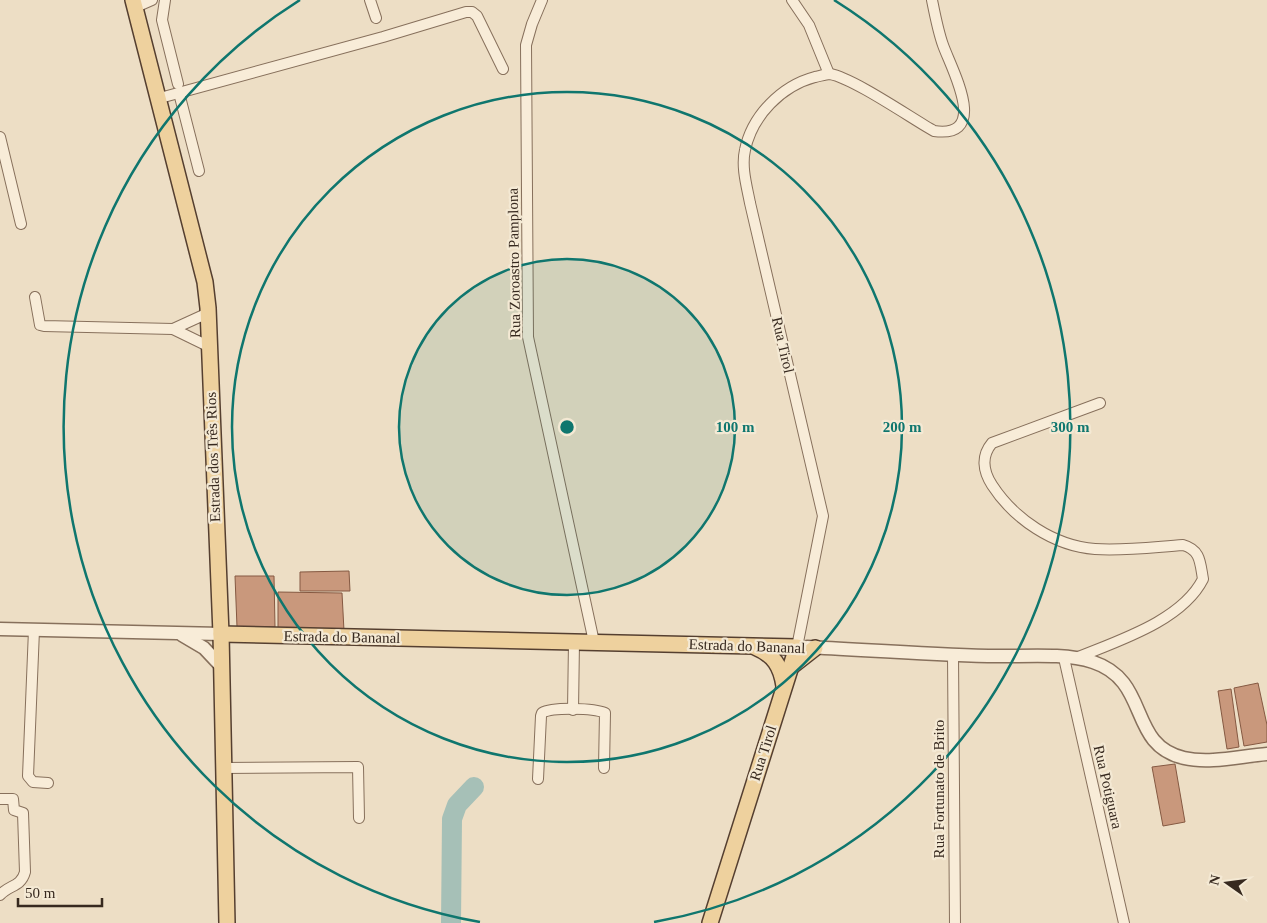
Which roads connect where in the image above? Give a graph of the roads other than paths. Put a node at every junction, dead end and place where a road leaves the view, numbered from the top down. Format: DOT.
graph roads {
  1 [pos="152,0"];
  2 [pos="165,0"];
  3 [pos="370,0"];
  4 [pos="542,0"];
  5 [pos="792,0"];
  6 [pos="932,0"];
  7 [pos="134,4"];
  8 [pos="376,18"];
  9 [pos="503,69"];
  10 [pos="829,74"];
  11 [pos="178,89"];
  12 [pos="160,98"];
  13 [pos="0,137"];
  14 [pos="199,171"];
  15 [pos="21,224"];
  16 [pos="35,297"];
  17 [pos="208,313"];
  18 [pos="173,329"];
  19 [pos="210,347"];
  20 [pos="1100,403"];
  21 [pos="0,629"];
  22 [pos="34,630"];
  23 [pos="178,633"];
  24 [pos="221,634"];
  25 [pos="574,642"];
  26 [pos="594,642"];
  27 [pos="749,645"];
  28 [pos="797,647"];
  29 [pos="815,648"];
  30 [pos="954,655"];
  31 [pos="1070,658"];
  32 [pos="220,664"];
  33 [pos="790,667"];
  34 [pos="784,688"];
  35 [pos="573,710"];
  36 [pos="1267,754"];
  37 [pos="222,768"];
  38 [pos="604,768"];
  39 [pos="538,778"];
  40 [pos="48,783"];
  41 [pos="0,799"];
  42 [pos="360,818"];
  43 [pos="0,895"];
  44 [pos="227,923"];
  45 [pos="710,923"];
  46 [pos="955,923"];
  47 [pos="1124,923"];
  1 -- 7 [label="street"];
  2 -- 11 [label="street"];
  3 -- 8 [label="street"];
  4 -- 26 [label="street, Rua Zoroastro Pamplona"];
  5 -- 10 [label="street"];
  6 -- 10 [label="street"];
  7 -- 12 [label="main road, Estrada dos Três Rios"];
  9 -- 11 [label="street"];
  10 -- 28 [label="street, Rua Tirol"];
  11 -- 12 [label="street"];
  11 -- 14 [label="street"];
  12 -- 17 [label="main road, Estrada dos Três Rios"];
  13 -- 15 [label="street"];
  16 -- 18 [label="street"];
  17 -- 18 [label="street"];
  17 -- 19 [label="main road, Estrada dos Três Rios"];
  18 -- 19 [label="street"];
  19 -- 24 [label="main road, Estrada dos Três Rios"];
  20 -- 31 [label="street"];
  21 -- 22 [label="street, Estrada do Bananal"];
  22 -- 23 [label="street, Estrada do Bananal"];
  22 -- 40 [label="street"];
  23 -- 24 [label="street, Estrada do Bananal"];
  23 -- 32 [label="street, Estrada do Bananal"];
  24 -- 25 [label="main road, Estrada do Bananal"];
  24 -- 32 [label="main road, Estrada dos Três Rios"];
  25 -- 26 [label="main road, Estrada do Bananal"];
  25 -- 35 [label="street"];
  26 -- 27 [label="main road, Estrada do Bananal"];
  27 -- 28 [label="main road, Estrada do Bananal"];
  27 -- 34 [label="main road"];
  28 -- 29 [label="street, Estrada do Bananal"];
  28 -- 33 [label="main road, Rua Tirol"];
  29 -- 30 [label="street, Estrada do Bananal"];
  29 -- 33 [label="main road"];
  30 -- 31 [label="street, Estrada do Bananal"];
  30 -- 46 [label="street, Rua Fortunato de Brito"];
  31 -- 36 [label="street, Estrada do Bananal"];
  31 -- 47 [label="street, Rua Potiguara"];
  32 -- 37 [label="main road, Estrada dos Três Rios"];
  33 -- 34 [label="main road, Rua Tirol"];
  34 -- 45 [label="main road, Rua Tirol"];
  35 -- 38 [label="street"];
  35 -- 39 [label="street"];
  37 -- 42 [label="street"];
  37 -- 44 [label="main road, Estrada dos Três Rios"];
  41 -- 43 [label="street"];
}
